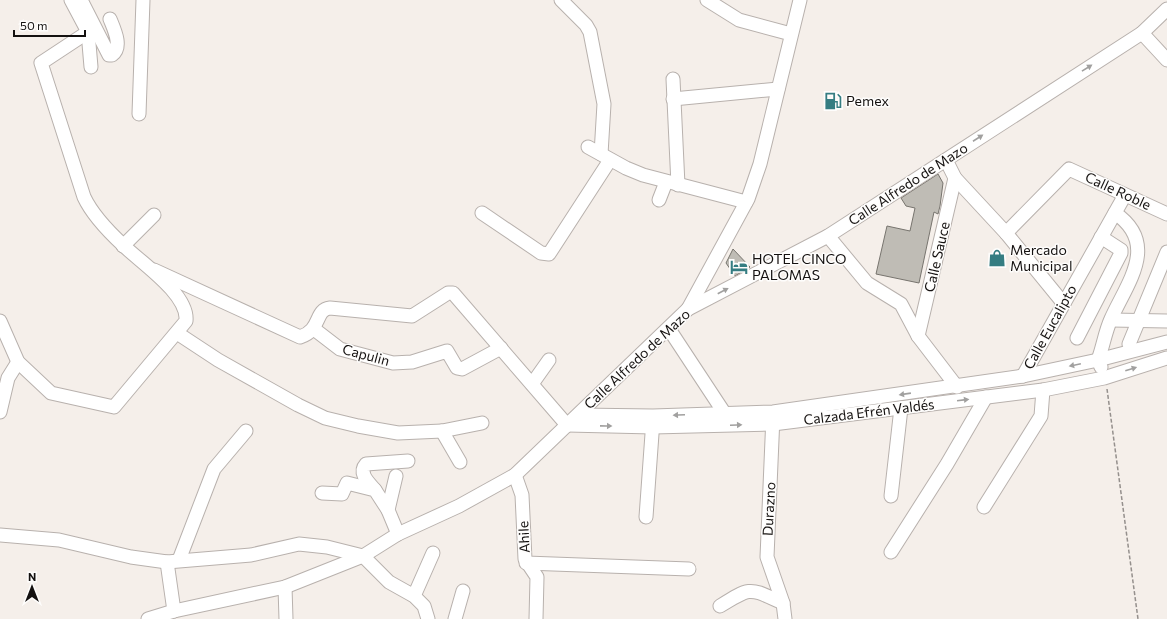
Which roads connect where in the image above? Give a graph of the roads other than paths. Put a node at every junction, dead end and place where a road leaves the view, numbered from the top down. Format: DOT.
graph roads {
  1 [pos="71,0"];
  2 [pos="81,0"];
  3 [pos="143,0"];
  4 [pos="561,0"];
  5 [pos="707,0"];
  6 [pos="800,0"];
  7 [pos="1167,8"];
  8 [pos="110,19"];
  9 [pos="88,32"];
  10 [pos="1142,33"];
  11 [pos="791,34"];
  12 [pos="1167,60"];
  13 [pos="91,67"];
  14 [pos="673,80"];
  15 [pos="778,89"];
  16 [pos="673,99"];
  17 [pos="139,114"];
  18 [pos="588,147"];
  19 [pos="606,157"];
  20 [pos="946,160"];
  21 [pos="955,178"];
  22 [pos="672,183"];
  23 [pos="1125,195"];
  24 [pos="659,200"];
  25 [pos="746,202"];
  26 [pos="482,213"];
  27 [pos="1115,213"];
  28 [pos="1167,214"];
  29 [pos="154,215"];
  30 [pos="1006,232"];
  31 [pos="828,236"];
  32 [pos="1101,237"];
  33 [pos="123,246"];
  34 [pos="1167,252"];
  35 [pos="153,269"];
  36 [pos="1064,304"];
  37 [pos="688,309"];
  38 [pos="0,320"];
  39 [pos="1111,320"];
  40 [pos="1139,320"];
  41 [pos="1167,321"];
  42 [pos="314,329"];
  43 [pos="669,329"];
  44 [pos="177,333"];
  45 [pos="918,336"];
  46 [pos="1077,338"];
  47 [pos="1167,342"];
  48 [pos="1129,344"];
  49 [pos="501,348"];
  50 [pos="1167,358"];
  51 [pos="549,360"];
  52 [pos="1098,360"];
  53 [pos="18,362"];
  54 [pos="1023,376"];
  55 [pos="1104,378"];
  56 [pos="532,384"];
  57 [pos="957,387"];
  58 [pos="1043,390"];
  59 [pos="986,397"];
  60 [pos="871,405"];
  61 [pos="901,408"];
  62 [pos="0,412"];
  63 [pos="725,414"];
  64 [pos="578,415"];
  65 [pos="773,418"];
  66 [pos="653,422"];
  67 [pos="482,423"];
  68 [pos="567,425"];
  69 [pos="246,431"];
  70 [pos="442,431"];
  71 [pos="408,461"];
  72 [pos="460,462"];
  73 [pos="515,475"];
  74 [pos="396,476"];
  75 [pos="375,490"];
  76 [pos="322,493"];
  77 [pos="891,496"];
  78 [pos="984,507"];
  79 [pos="388,510"];
  80 [pos="646,517"];
  81 [pos="398,534"];
  82 [pos="0,535"];
  83 [pos="891,552"];
  84 [pos="432,553"];
  85 [pos="362,556"];
  86 [pos="173,561"];
  87 [pos="526,563"];
  88 [pos="688,569"];
  89 [pos="285,586"];
  90 [pos="463,591"];
  91 [pos="414,596"];
  92 [pos="783,603"];
  93 [pos="720,606"];
  94 [pos="174,611"];
  95 [pos="148,619"];
  96 [pos="286,619"];
  97 [pos="428,619"];
  98 [pos="455,619"];
  99 [pos="536,619"];
  100 [pos="785,619"];
  1 -- 9 [label="street"];
  2 -- 8 [label="street"];
  3 -- 17 [label="street"];
  4 -- 19 [label="street"];
  5 -- 11 [label="street"];
  6 -- 11 [label="street"];
  7 -- 10 [label="street, Calle Alfredo de Mazo"];
  9 -- 13 [label="street"];
  9 -- 33 [label="street"];
  10 -- 12 [label="street"];
  20 -- 10 [label="street, Calle Alfredo de Mazo, one-way"];
  11 -- 15 [label="street"];
  14 -- 16 [label="street"];
  15 -- 16 [label="street"];
  15 -- 25 [label="street"];
  16 -- 22 [label="street"];
  18 -- 19 [label="street"];
  19 -- 22 [label="street"];
  19 -- 26 [label="street"];
  20 -- 21 [label="street"];
  20 -- 31 [label="street, Calle Alfredo de Mazo"];
  21 -- 30 [label="street"];
  21 -- 45 [label="street, Calle Sauce"];
  22 -- 24 [label="street"];
  22 -- 25 [label="street"];
  23 -- 27 [label="street, Calle Eucalipto"];
  23 -- 28 [label="street, Calle Roble"];
  23 -- 30 [label="street, Calle Roble"];
  25 -- 37 [label="street"];
  27 -- 32 [label="street, Calle Eucalipto"];
  27 -- 39 [label="street"];
  29 -- 33 [label="street"];
  30 -- 36 [label="street"];
  37 -- 31 [label="street, Calle Alfredo de Mazo, one-way"];
  31 -- 45 [label="street"];
  32 -- 36 [label="street, Calle Eucalipto"];
  32 -- 46 [label="street"];
  33 -- 35 [label="street"];
  34 -- 40 [label="street"];
  35 -- 42 [label="street"];
  35 -- 44 [label="street"];
  36 -- 54 [label="street, Calle Eucalipto"];
  37 -- 43 [label="street, Calle Alfredo de Mazo"];
  38 -- 53 [label="street"];
  39 -- 40 [label="street"];
  39 -- 52 [label="street"];
  40 -- 41 [label="street"];
  40 -- 48 [label="street"];
  42 -- 49 [label="street, Capulin"];
  42 -- 49 [label="street"];
  43 -- 63 [label="street"];
  43 -- 64 [label="street, Calle Alfredo de Mazo"];
  44 -- 53 [label="street"];
  44 -- 70 [label="street"];
  45 -- 57 [label="street"];
  47 -- 52 [label="street, Calzada Efrén Valdés"];
  49 -- 56 [label="street"];
  55 -- 50 [label="street, Calzada Efrén Valdés, one-way"];
  51 -- 56 [label="street"];
  52 -- 54 [label="street, Calzada Efrén Valdés, one-way"];
  52 -- 55 [label="street"];
  53 -- 62 [label="street"];
  54 -- 57 [label="street, Calzada Efrén Valdés"];
  55 -- 58 [label="street, Calzada Efrén Valdés"];
  56 -- 68 [label="street"];
  57 -- 60 [label="street, Calzada Efrén Valdés, one-way"];
  58 -- 59 [label="street, Calzada Efrén Valdés"];
  58 -- 78 [label="street"];
  61 -- 59 [label="street, Calzada Efrén Valdés, one-way"];
  59 -- 83 [label="street"];
  60 -- 61 [label="street, Calzada Efrén Valdés"];
  60 -- 65 [label="street, Calzada Efrén Valdés"];
  61 -- 77 [label="street"];
  63 -- 65 [label="street, Calzada Efrén Valdés"];
  63 -- 66 [label="street, Calzada Efrén Valdés, one-way"];
  64 -- 66 [label="street, Calzada Efrén Valdés"];
  64 -- 68 [label="street, Calle Alfredo de Mazo"];
  66 -- 65 [label="street, Calzada Efrén Valdés, one-way"];
  65 -- 92 [label="street, Durazno"];
  68 -- 66 [label="street, Calzada Efrén Valdés, one-way"];
  66 -- 80 [label="street"];
  67 -- 70 [label="street"];
  68 -- 73 [label="street, Calle Alfredo de Mazo"];
  69 -- 86 [label="street"];
  70 -- 72 [label="street"];
  71 -- 75 [label="street"];
  73 -- 81 [label="street, Calle Alfredo de Mazo"];
  73 -- 87 [label="street, Ahile"];
  74 -- 79 [label="street"];
  75 -- 76 [label="street"];
  75 -- 79 [label="street"];
  79 -- 81 [label="street"];
  81 -- 85 [label="street, Calle Alfredo de Mazo"];
  82 -- 86 [label="street"];
  84 -- 91 [label="street"];
  85 -- 86 [label="street"];
  85 -- 89 [label="street, Calle Alfredo de Mazo"];
  85 -- 91 [label="street"];
  86 -- 94 [label="street"];
  87 -- 88 [label="street"];
  87 -- 99 [label="street, Ahile"];
  89 -- 94 [label="street, Calle Alfredo de Mazo"];
  89 -- 96 [label="street"];
  90 -- 98 [label="street"];
  91 -- 97 [label="street"];
  92 -- 93 [label="street"];
  92 -- 100 [label="street, Durazno"];
  94 -- 95 [label="street, Calle Alfredo de Mazo"];
}
